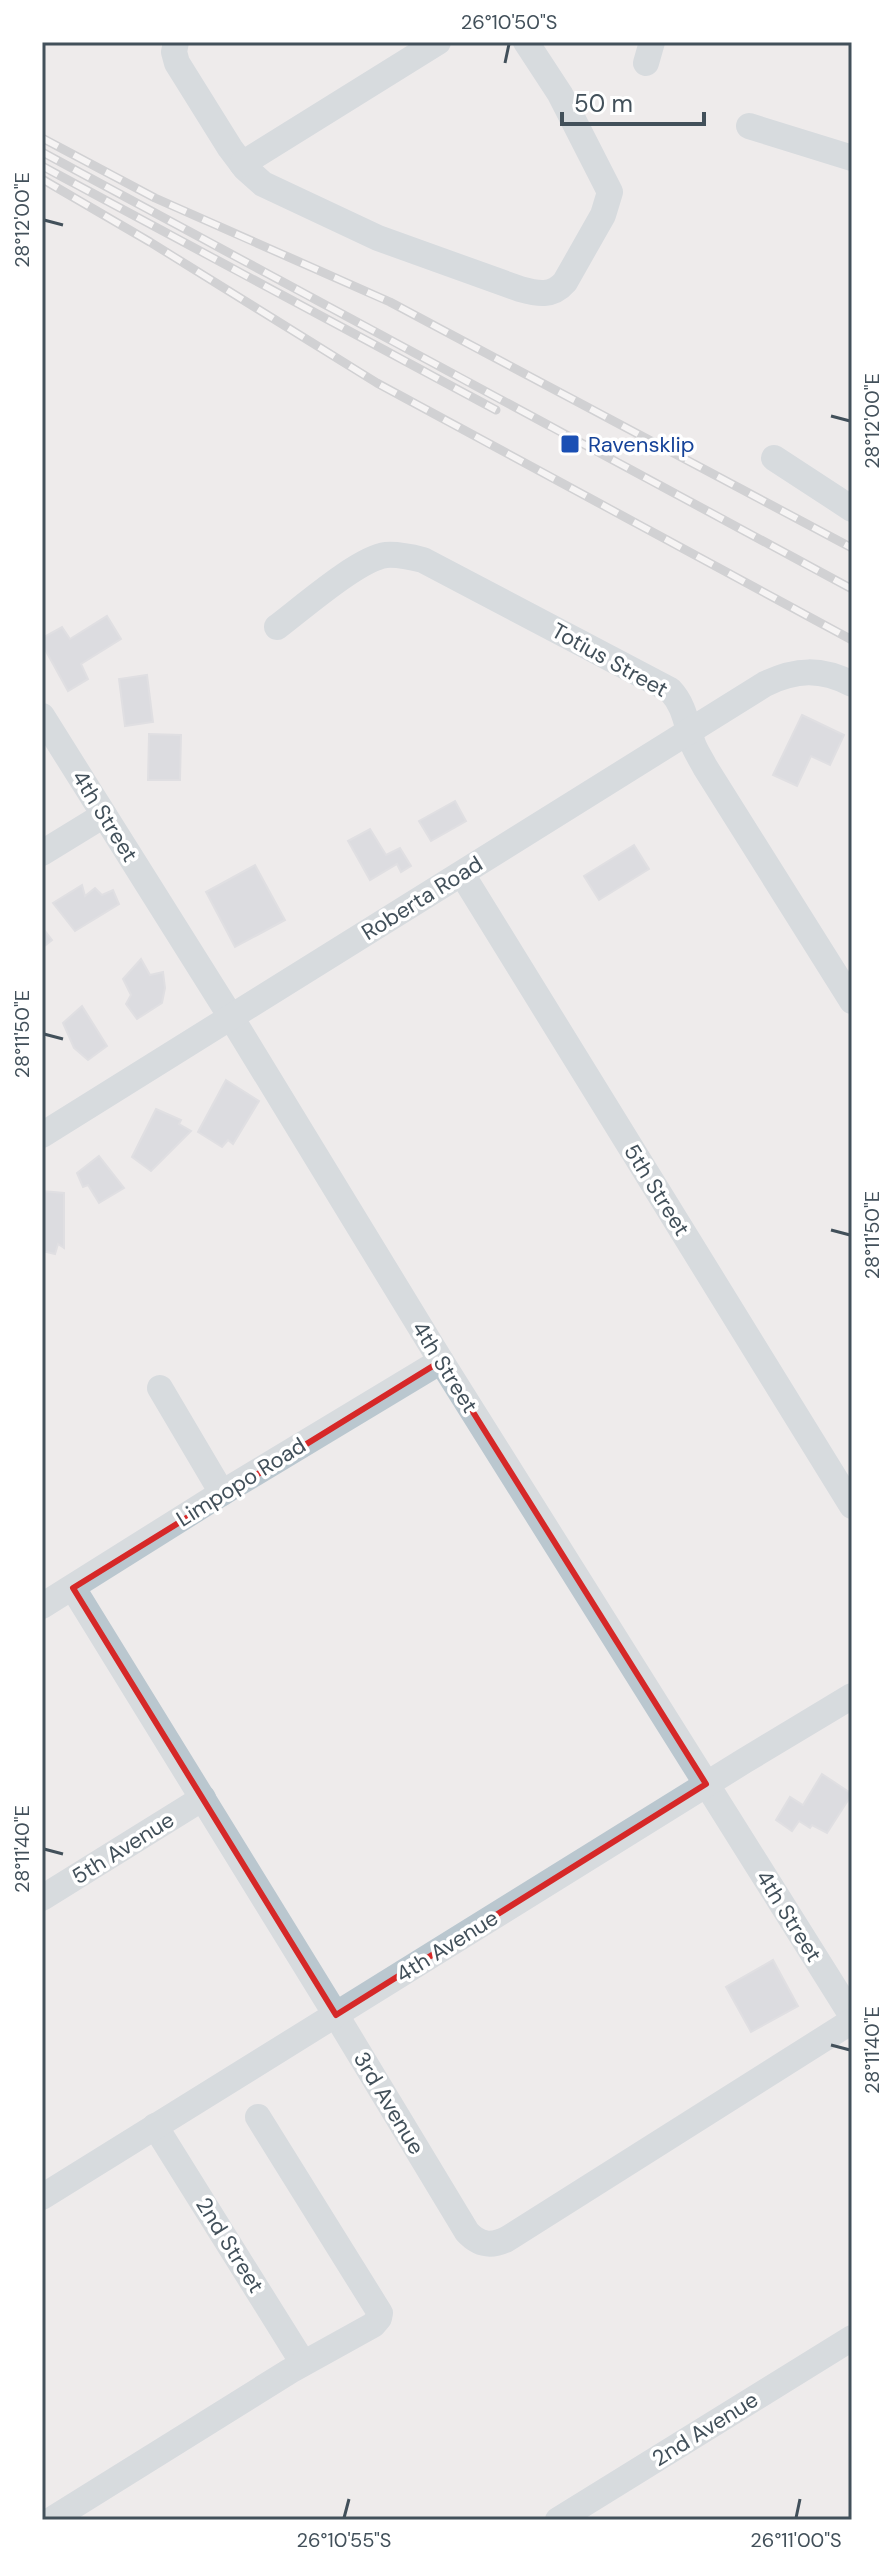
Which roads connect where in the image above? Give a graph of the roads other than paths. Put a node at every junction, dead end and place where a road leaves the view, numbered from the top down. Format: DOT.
graph roads {
  1 [pos="176,42"];
  2 [pos="438,42"];
  3 [pos="526,42"];
  4 [pos="749,126"];
  5 [pos="852,158"];
  6 [pos="242,164"];
  7 [pos="774,458"];
  8 [pos="852,509"];
  9 [pos="277,627"];
  10 [pos="852,684"];
  11 [pos="42,716"];
  12 [pos="689,730"];
  13 [pos="104,815"];
  14 [pos="42,853"];
  15 [pos="462,874"];
  16 [pos="852,1001"];
  17 [pos="231,1017"];
  18 [pos="42,1135"];
  19 [pos="441,1361"];
  20 [pos="160,1388"];
  21 [pos="222,1493"];
  22 [pos="852,1506"];
  23 [pos="73,1588"];
  24 [pos="42,1606"];
  25 [pos="852,1696"];
  26 [pos="706,1784"];
  27 [pos="203,1798"];
  28 [pos="42,1898"];
  29 [pos="336,2015"];
  30 [pos="852,2018"];
  31 [pos="258,2117"];
  32 [pos="155,2126"];
  33 [pos="42,2197"];
  34 [pos="852,2338"];
  35 [pos="303,2363"];
  36 [pos="51,2520"];
  37 [pos="558,2520"];
  1 -- 6 [label="street"];
  2 -- 6 [label="street"];
  3 -- 6 [label="street"];
  4 -- 5 [label="street"];
  7 -- 8 [label="street"];
  9 -- 12 [label="street, Totius Street"];
  10 -- 12 [label="street, Roberta Road"];
  11 -- 13 [label="street, 4th Street"];
  12 -- 15 [label="street, Roberta Road"];
  12 -- 16 [label="street, Totius Street"];
  13 -- 14 [label="street"];
  13 -- 17 [label="street, 4th Street"];
  15 -- 17 [label="street, Roberta Road"];
  15 -- 22 [label="street, 5th Street"];
  17 -- 18 [label="street, Roberta Road"];
  17 -- 19 [label="street, 4th Street"];
  19 -- 21 [label="street, Limpopo Road"];
  19 -- 26 [label="street, 4th Street"];
  20 -- 21 [label="street"];
  21 -- 23 [label="street, Limpopo Road"];
  23 -- 24 [label="street, Limpopo Road"];
  23 -- 27 [label="street, 3rd Avenue"];
  25 -- 26 [label="street, 4th Avenue"];
  26 -- 29 [label="street, 4th Avenue"];
  26 -- 30 [label="street, 4th Street"];
  27 -- 28 [label="street, 5th Avenue"];
  27 -- 29 [label="street, 3rd Avenue"];
  29 -- 30 [label="street, 3rd Avenue"];
  29 -- 32 [label="street, 4th Avenue"];
  31 -- 35 [label="street"];
  32 -- 33 [label="street, 4th Avenue"];
  32 -- 35 [label="street, 2nd Street"];
  34 -- 37 [label="street, 2nd Avenue"];
  35 -- 36 [label="street"];
}
